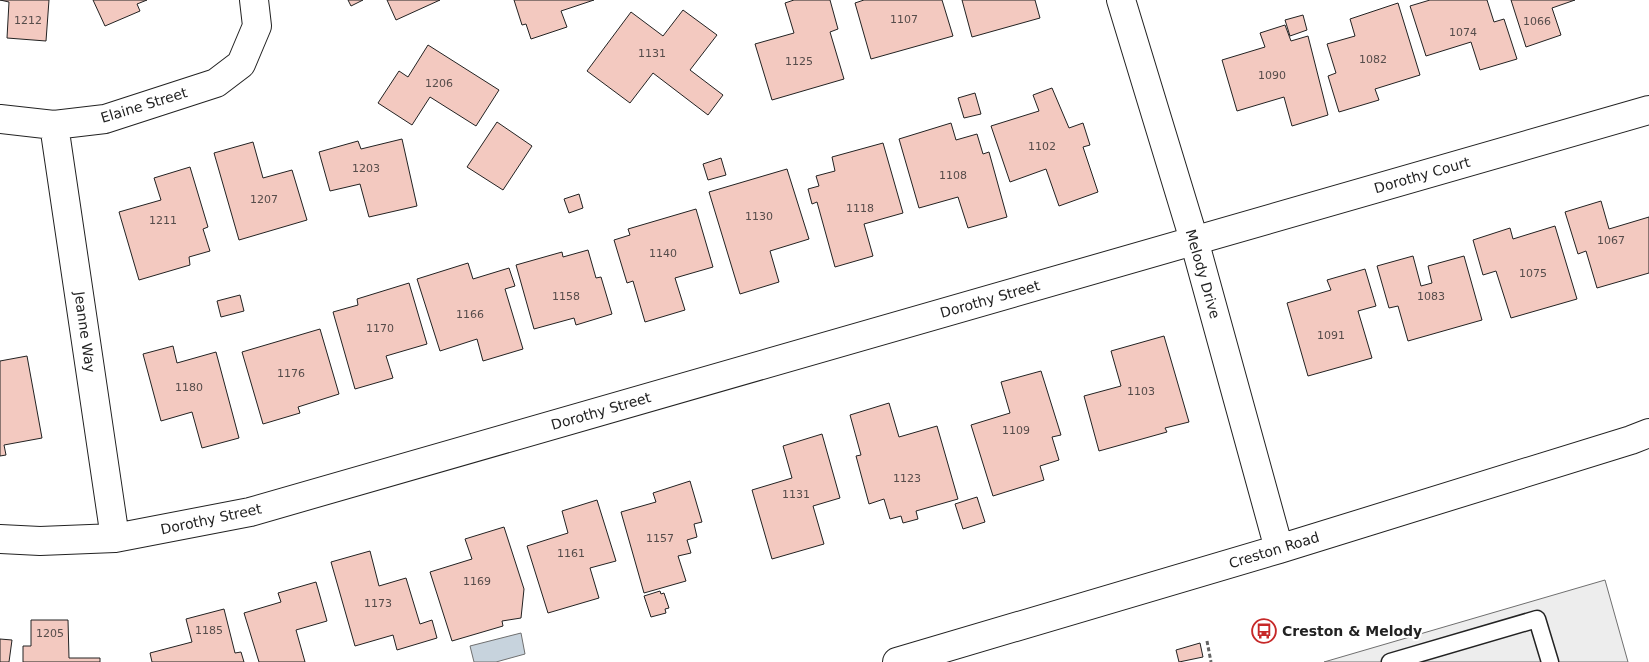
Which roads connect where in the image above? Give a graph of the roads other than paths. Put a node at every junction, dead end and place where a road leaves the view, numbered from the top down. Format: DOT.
graph roads {
  1 [pos="1121,0"];
  2 [pos="256,13"];
  3 [pos="1649,110"];
  4 [pos="0,119"];
  5 [pos="54,126"];
  6 [pos="1194,240"];
  7 [pos="1649,433"];
  8 [pos="115,538"];
  9 [pos="0,539"];
  10 [pos="1279,549"];
  11 [pos="898,662"];
  12 [pos="1390,662"];
  13 [pos="1550,662"];
  1 -- 6 [label="street, Melody Drive"];
  2 -- 5 [label="street, Elaine Street"];
  3 -- 6 [label="street, Dorothy Court"];
  4 -- 5 [label="street, Elaine Street"];
  5 -- 8 [label="street, Jeanne Way"];
  6 -- 8 [label="street, Dorothy Street"];
  6 -- 10 [label="street, Melody Drive"];
  7 -- 10 [label="street, Creston Road"];
  8 -- 9 [label="street, Dorothy Street"];
  10 -- 11 [label="street, Creston Road"];
  12 -- 13 [label="lane"];
}
